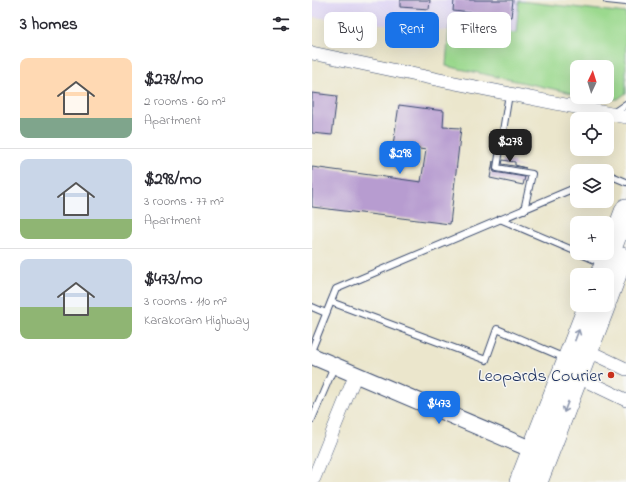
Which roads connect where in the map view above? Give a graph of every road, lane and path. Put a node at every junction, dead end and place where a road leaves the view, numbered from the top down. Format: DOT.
graph roads {
  1 [pos="607,0"];
  2 [pos="626,2"];
  3 [pos="312,52"];
  4 [pos="509,94"];
  5 [pos="626,104"];
  6 [pos="596,112"];
  7 [pos="614,112"];
  8 [pos="614,116"];
  9 [pos="626,117"];
  10 [pos="614,177"];
  11 [pos="626,182"];
  12 [pos="570,190"];
  13 [pos="626,209"];
  14 [pos="524,210"];
  15 [pos="500,220"];
  16 [pos="570,249"];
  17 [pos="616,260"];
  18 [pos="331,302"];
  19 [pos="312,306"];
  20 [pos="586,312"];
  21 [pos="602,312"];
  22 [pos="326,313"];
  23 [pos="312,349"];
  24 [pos="588,351"];
  25 [pos="312,356"];
  26 [pos="568,359"];
  27 [pos="335,364"];
  28 [pos="626,369"];
  29 [pos="356,374"];
  30 [pos="578,378"];
  31 [pos="626,400"];
  32 [pos="312,419"];
  33 [pos="540,453"];
  34 [pos="318,480"];
  35 [pos="520,482"];
  36 [pos="537,482"];
  1 -- 2 [label="lane"];
  3 -- 4 [label="street"];
  4 -- 6 [label="street"];
  4 -- 14 [label="lane"];
  5 -- 7 [label="lane"];
  8 -- 9 [label="street"];
  10 -- 11 [label="lane"];
  12 -- 14 [label="lane"];
  13 -- 17 [label="highway"];
  14 -- 15 [label="lane"];
  15 -- 16 [label="lane"];
  15 -- 18 [label="lane"];
  18 -- 22 [label="lane"];
  18 -- 26 [label="lane"];
  19 -- 22 [label="lane"];
  26 -- 20 [label="highway, one-way"];
  21 -- 24 [label="highway"];
  22 -- 23 [label="lane"];
  24 -- 28 [label="street"];
  24 -- 30 [label="highway"];
  25 -- 27 [label="street"];
  26 -- 33 [label="highway"];
  27 -- 29 [label="street"];
  27 -- 32 [label="lane"];
  29 -- 33 [label="street"];
  29 -- 34 [label="street"];
  30 -- 31 [label="street"];
  30 -- 33 [label="highway, one-way"];
  33 -- 35 [label="highway"];
  33 -- 36 [label="highway"];
}
